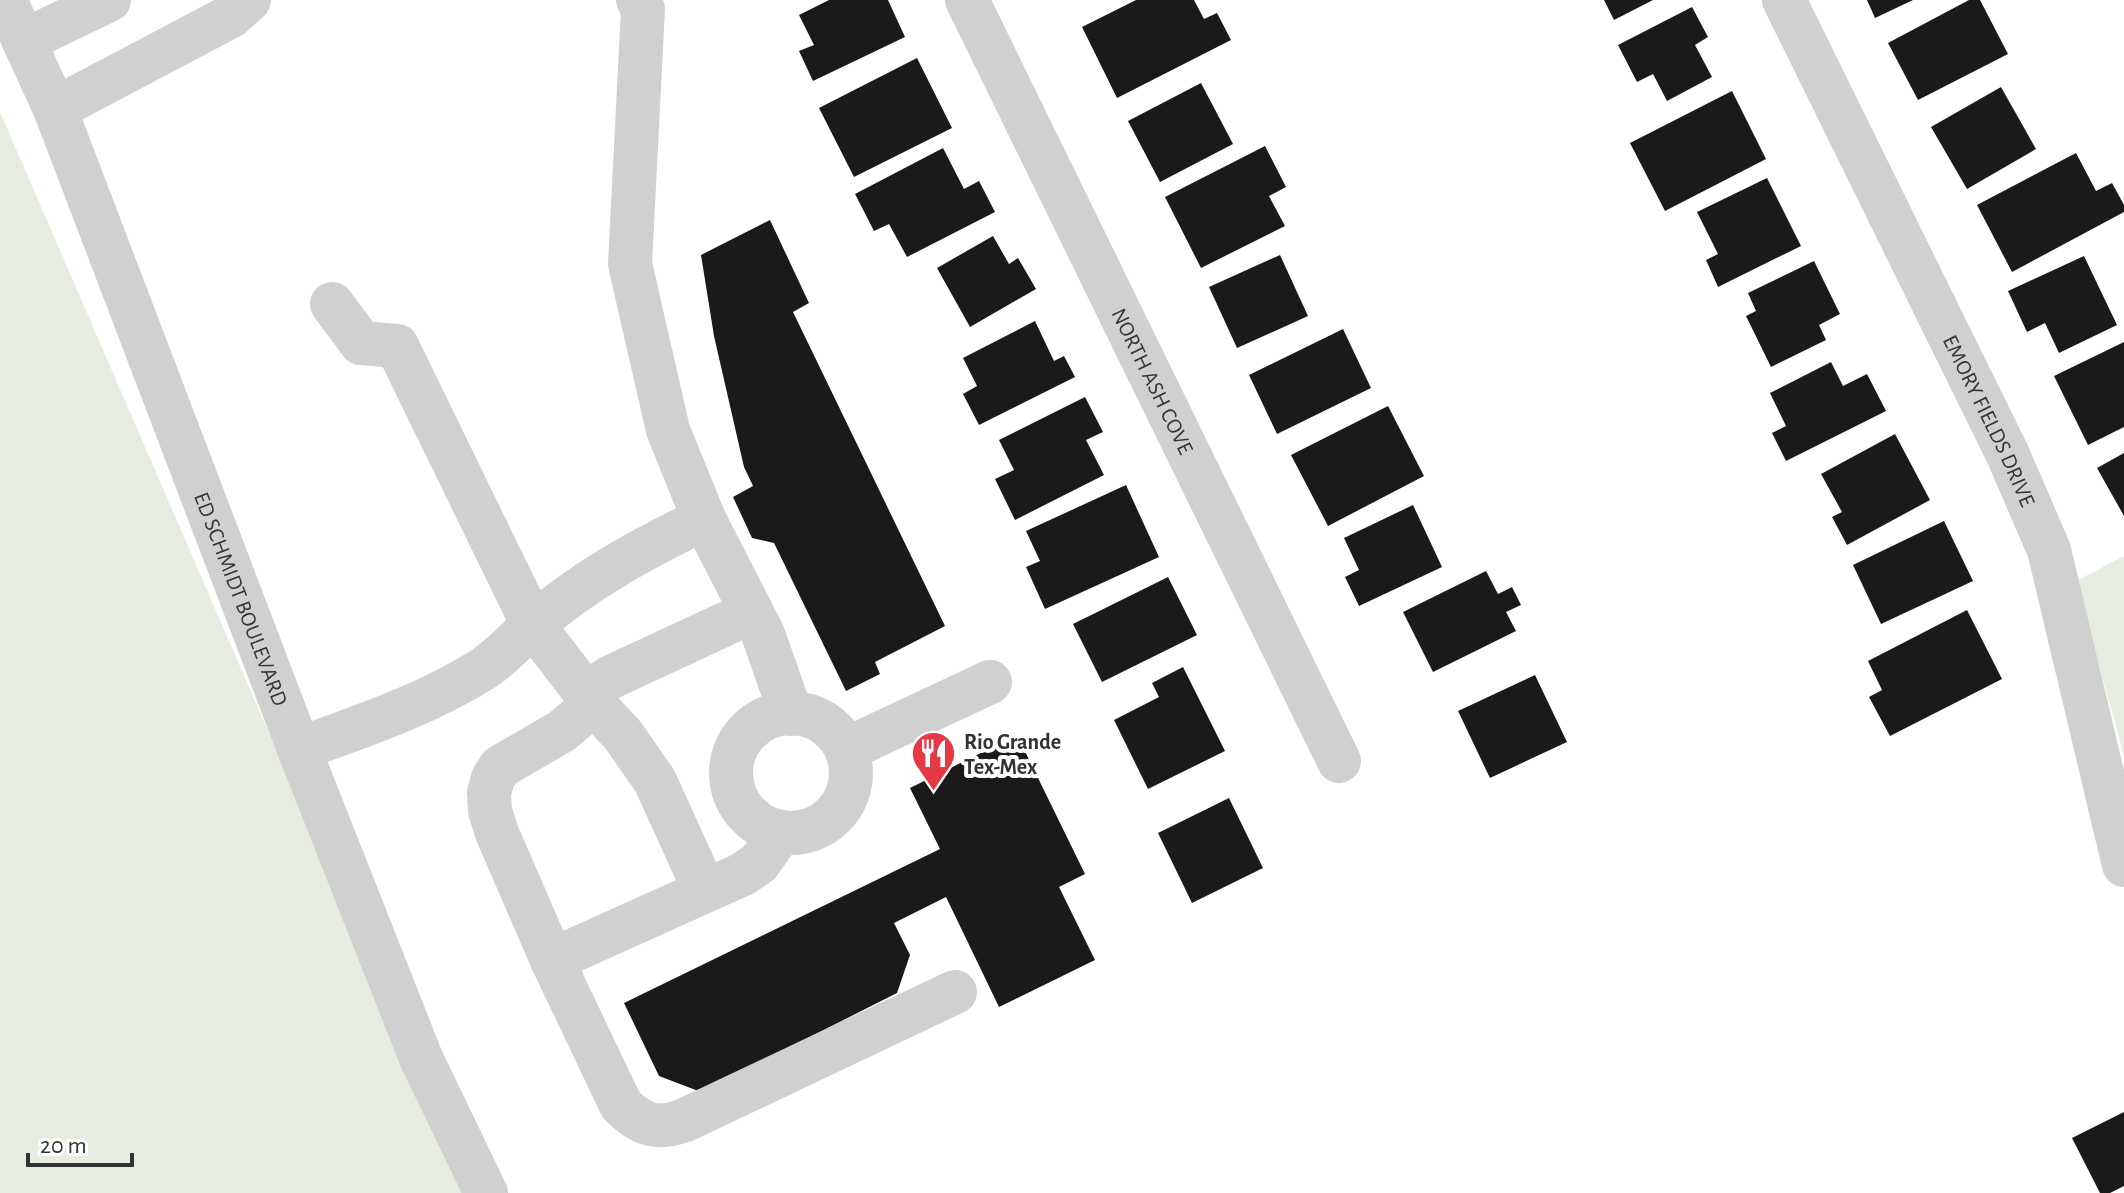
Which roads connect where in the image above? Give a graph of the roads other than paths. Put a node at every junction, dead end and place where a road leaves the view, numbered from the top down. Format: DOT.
graph roads {
  1 [pos="5,0"];
  2 [pos="109,0"];
  3 [pos="249,0"];
  4 [pos="638,0"];
  5 [pos="967,0"];
  6 [pos="1784,0"];
  7 [pos="24,41"];
  8 [pos="55,109"];
  9 [pos="332,304"];
  10 [pos="704,519"];
  11 [pos="751,612"];
  12 [pos="533,625"];
  13 [pos="990,682"];
  14 [pos="590,699"];
  15 [pos="791,714"];
  16 [pos="299,749"];
  17 [pos="847,749"];
  18 [pos="1339,761"];
  19 [pos="781,832"];
  20 [pos="2124,865"];
  21 [pos="705,891"];
  22 [pos="552,960"];
  23 [pos="955,992"];
  24 [pos="486,1193"];
  1 -- 7 [label="street, ED SCHMIDT BOULEVARD"];
  2 -- 7 [label="street"];
  3 -- 8 [label="street"];
  4 -- 10 [label="street"];
  5 -- 18 [label="street, NORTH ASH COVE"];
  6 -- 20 [label="street, EMORY FIELDS DRIVE"];
  7 -- 8 [label="street, ED SCHMIDT BOULEVARD"];
  8 -- 16 [label="street, ED SCHMIDT BOULEVARD"];
  9 -- 12 [label="street"];
  10 -- 11 [label="street"];
  10 -- 12 [label="street"];
  11 -- 14 [label="street"];
  11 -- 15 [label="street"];
  12 -- 14 [label="street"];
  12 -- 16 [label="street"];
  13 -- 17 [label="street"];
  14 -- 21 [label="street"];
  14 -- 22 [label="street"];
  15 -- 17 [label="street"];
  15 -- 19 [label="street"];
  16 -- 24 [label="street, ED SCHMIDT BOULEVARD"];
  17 -- 19 [label="street"];
  19 -- 21 [label="street"];
  21 -- 22 [label="street"];
  22 -- 23 [label="street"];
}
